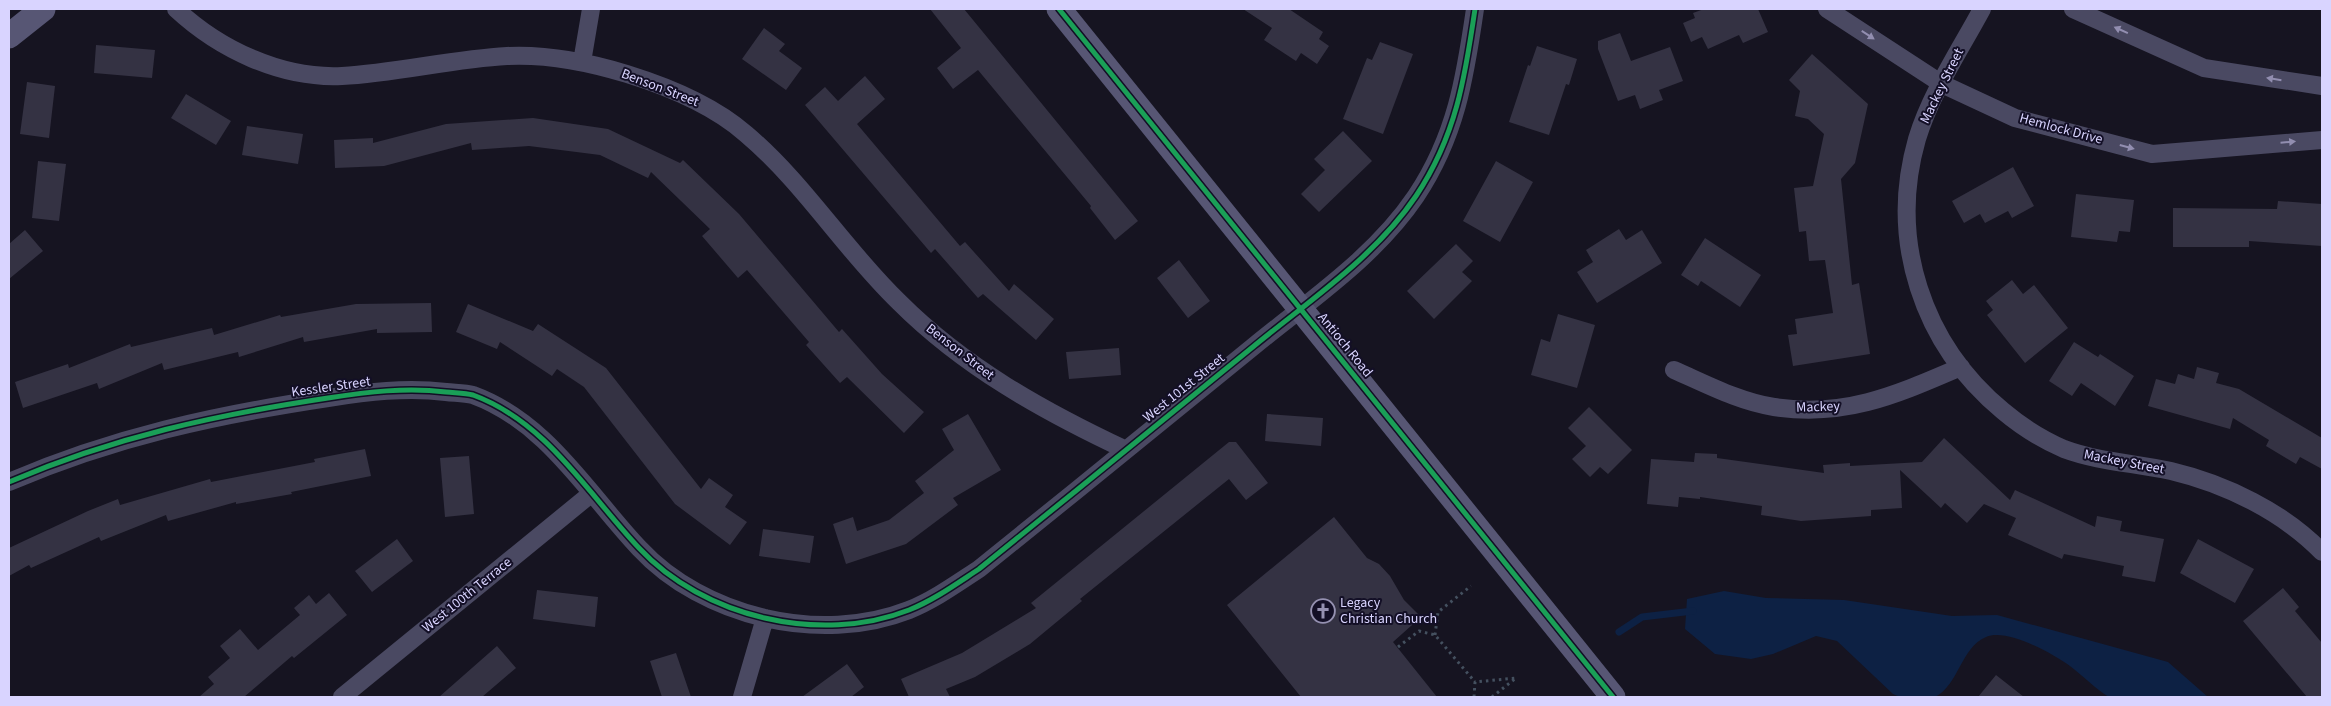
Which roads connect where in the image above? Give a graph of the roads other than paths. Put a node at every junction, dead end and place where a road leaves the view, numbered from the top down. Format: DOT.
graph roads {
  1 [pos="42,9"];
  2 [pos="176,9"];
  3 [pos="591,9"];
  4 [pos="1059,9"];
  5 [pos="1475,9"];
  6 [pos="1827,9"];
  7 [pos="1982,9"];
  8 [pos="2073,9"];
  9 [pos="9,36"];
  10 [pos="582,62"];
  11 [pos="1942,84"];
  12 [pos="2322,86"];
  13 [pos="2322,140"];
  14 [pos="1300,308"];
  15 [pos="1961,367"];
  16 [pos="1674,370"];
  17 [pos="1126,450"];
  18 [pos="9,482"];
  19 [pos="592,494"];
  20 [pos="2322,552"];
  21 [pos="765,618"];
  22 [pos="342,697"];
  23 [pos="742,697"];
  24 [pos="1613,697"];
  1 -- 9 [label="main road"];
  2 -- 10 [label="street, Benson Street"];
  3 -- 10 [label="street"];
  4 -- 14 [label="main road, Antioch Road"];
  5 -- 14 [label="street, West 101st Street"];
  6 -- 11 [label="street, Hemlock Drive, one-way"];
  7 -- 11 [label="street, Mackey Street"];
  12 -- 8 [label="street, one-way"];
  10 -- 17 [label="street, Benson Street"];
  11 -- 13 [label="street, Hemlock Drive, one-way"];
  11 -- 15 [label="street, Mackey Street"];
  14 -- 17 [label="street, West 101st Street"];
  14 -- 24 [label="main road, Antioch Road"];
  15 -- 16 [label="street, Mackey"];
  15 -- 20 [label="street, Mackey Street"];
  17 -- 21 [label="street, West 101st Street"];
  18 -- 19 [label="street, Kessler Street"];
  19 -- 21 [label="street, Kessler Street"];
  19 -- 22 [label="street, West 100th Terrace"];
  21 -- 23 [label="street"];
}
